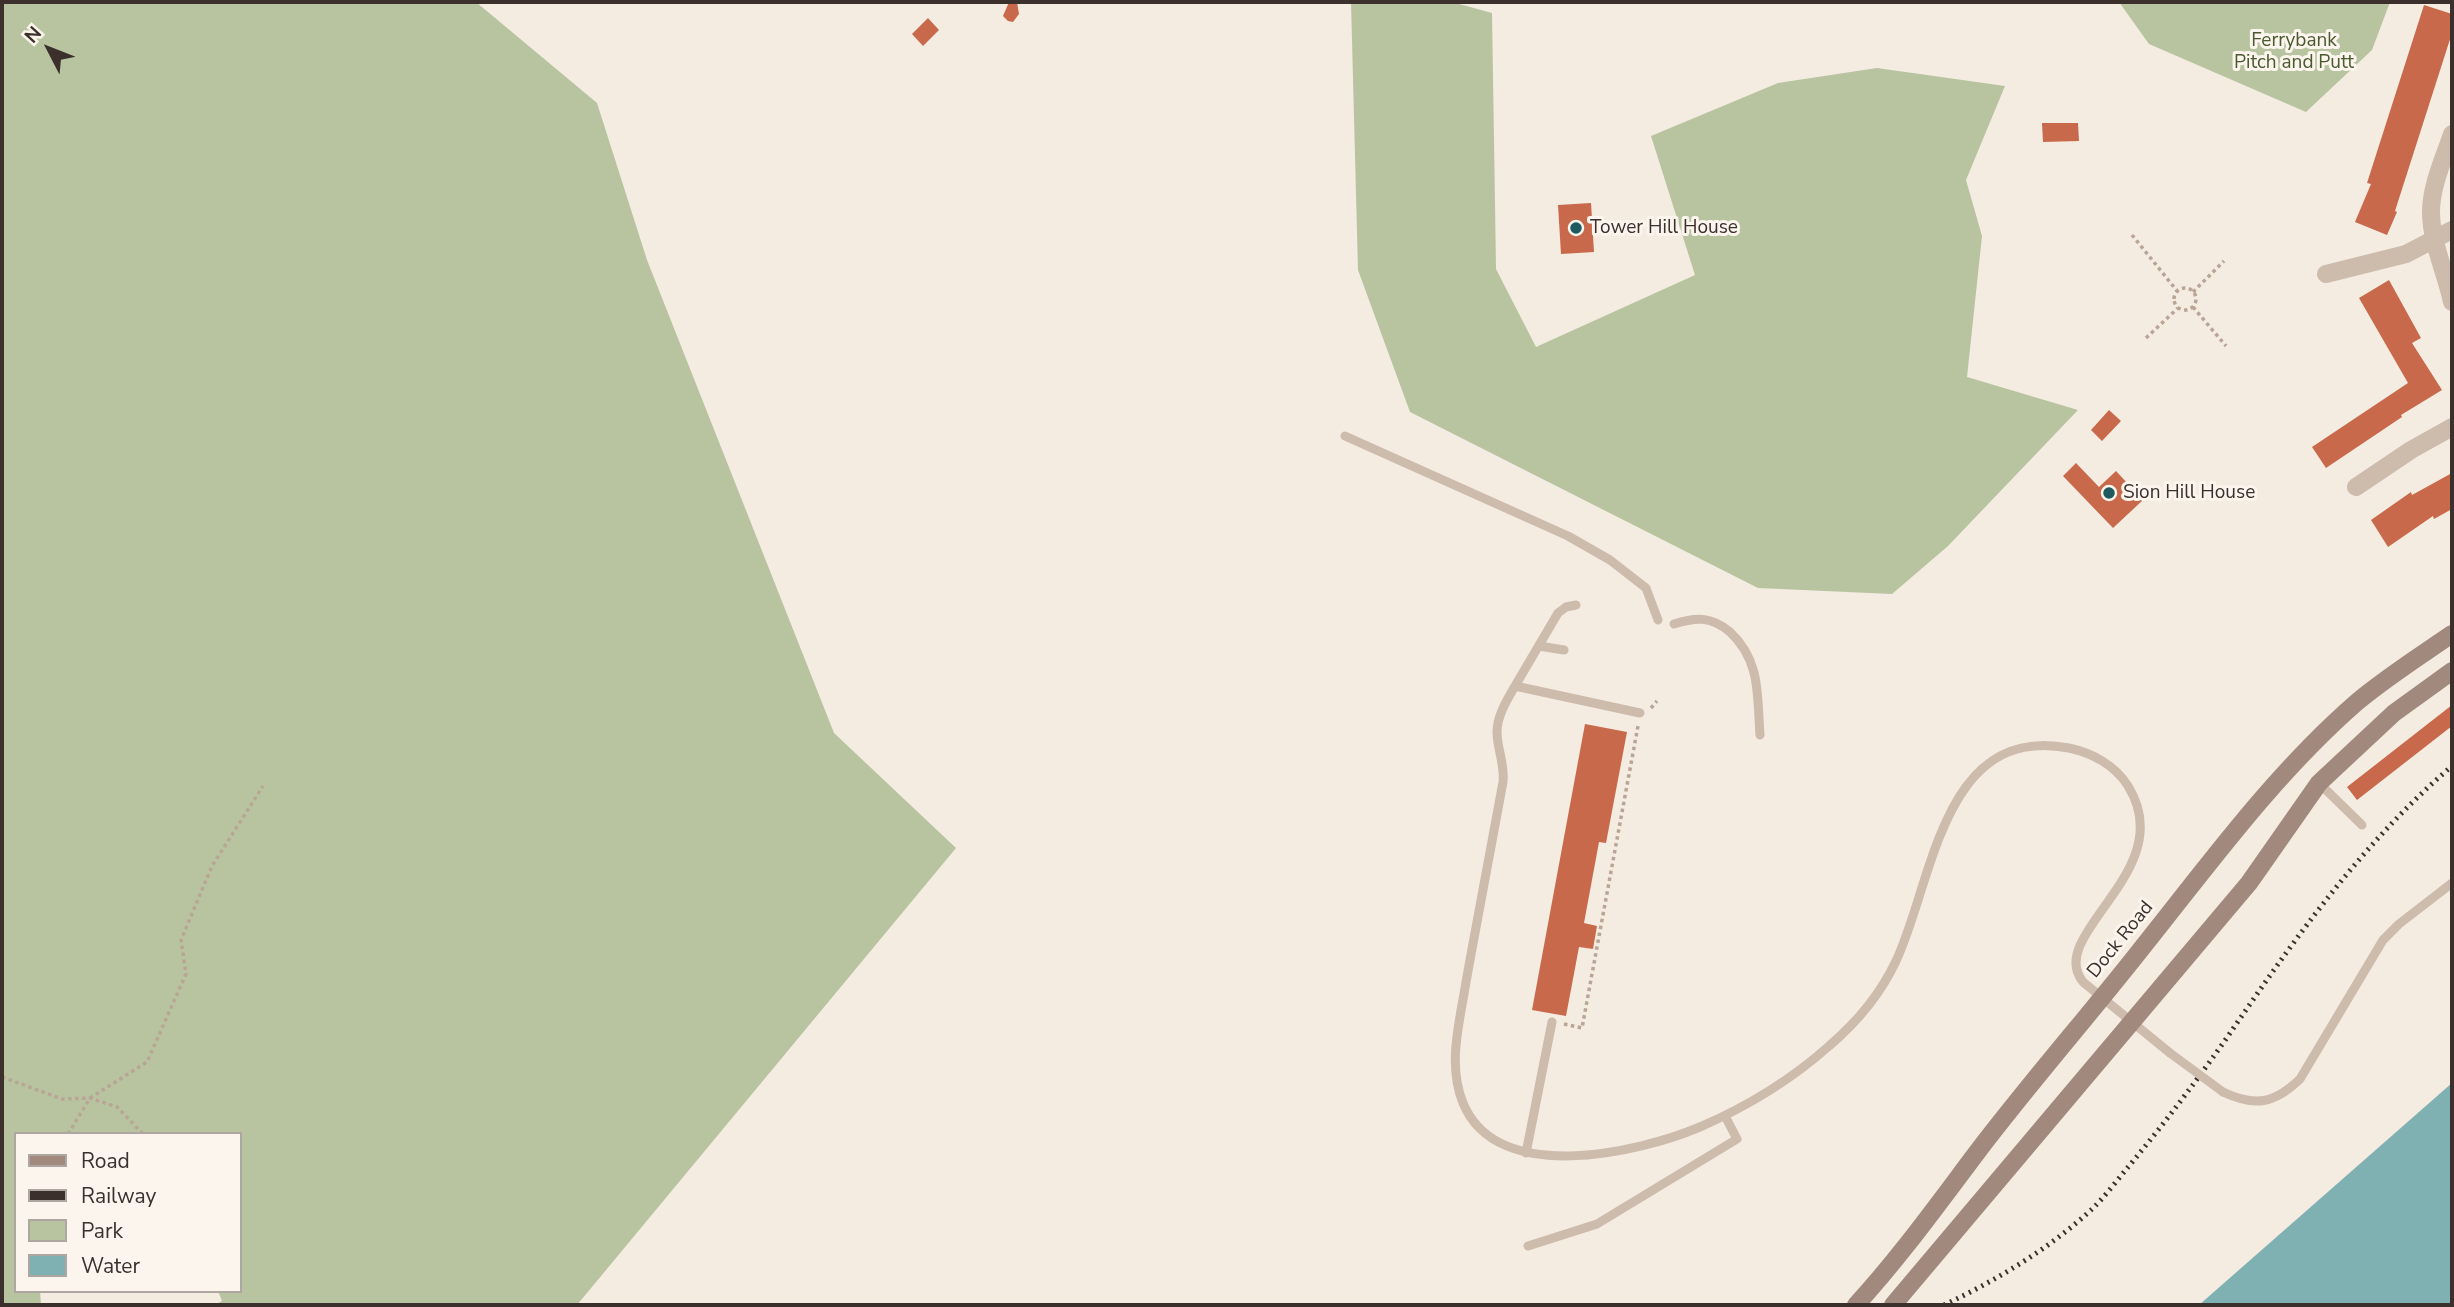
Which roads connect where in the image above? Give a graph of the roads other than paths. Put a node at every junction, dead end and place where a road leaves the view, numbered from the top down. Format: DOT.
graph roads {
  1 [pos="2452,134"];
  2 [pos="2452,230"];
  3 [pos="2435,240"];
  4 [pos="2326,274"];
  5 [pos="2452,302"];
  6 [pos="2452,427"];
  7 [pos="1345,436"];
  8 [pos="2356,487"];
  9 [pos="1576,605"];
  10 [pos="1658,621"];
  11 [pos="1674,624"];
  12 [pos="2452,634"];
  13 [pos="1539,646"];
  14 [pos="1563,650"];
  15 [pos="2452,671"];
  16 [pos="1515,686"];
  17 [pos="1640,713"];
  18 [pos="1760,735"];
  19 [pos="2319,783"];
  20 [pos="2362,825"];
  21 [pos="2452,883"];
  22 [pos="2102,998"];
  23 [pos="2132,1020"];
  24 [pos="1552,1022"];
  25 [pos="1725,1116"];
  26 [pos="1526,1153"];
  27 [pos="1528,1246"];
  28 [pos="1856,1305"];
  29 [pos="1893,1305"];
  1 -- 3 [label="street"];
  2 -- 3 [label="street"];
  3 -- 4 [label="street"];
  3 -- 5 [label="street"];
  6 -- 8 [label="street"];
  7 -- 10 [label="lane"];
  9 -- 13 [label="lane"];
  11 -- 18 [label="lane"];
  12 -- 22 [label="main road, Dock Road"];
  13 -- 14 [label="lane"];
  13 -- 16 [label="lane"];
  15 -- 19 [label="main road"];
  16 -- 17 [label="lane"];
  16 -- 26 [label="lane"];
  19 -- 20 [label="lane"];
  19 -- 23 [label="main road"];
  21 -- 23 [label="lane, bridge"];
  22 -- 23 [label="lane"];
  22 -- 25 [label="lane"];
  22 -- 28 [label="main road, Dock Road"];
  23 -- 29 [label="main road"];
  24 -- 26 [label="lane"];
  25 -- 26 [label="lane"];
  25 -- 27 [label="lane"];
}
